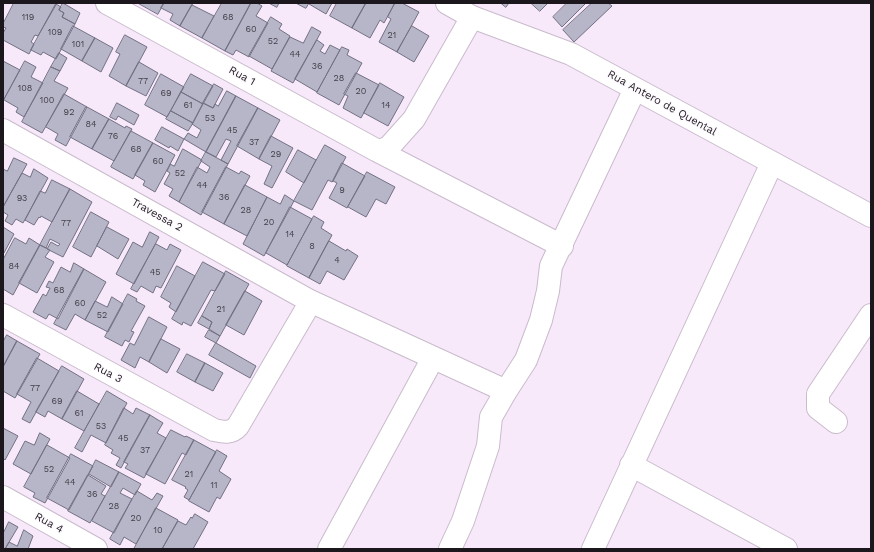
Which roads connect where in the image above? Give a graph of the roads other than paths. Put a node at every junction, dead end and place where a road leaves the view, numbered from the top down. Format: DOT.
graph roads {
  1 [pos="107,3"];
  2 [pos="447,3"];
  3 [pos="472,17"];
  4 [pos="635,89"];
  5 [pos="3,130"];
  6 [pos="376,150"];
  7 [pos="772,163"];
  8 [pos="871,216"];
  9 [pos="562,246"];
  10 [pos="310,301"];
  11 [pos="871,314"];
  12 [pos="3,315"];
  13 [pos="433,358"];
  14 [pos="506,391"];
  15 [pos="836,422"];
  16 [pos="631,465"];
  17 [pos="3,497"];
  18 [pos="96,549"];
  19 [pos="329,549"];
  20 [pos="450,549"];
  21 [pos="593,549"];
  22 [pos="786,549"];
  1 -- 6 [label="street, Rua 1"];
  2 -- 3 [label="street, Rua Antero de Quental"];
  3 -- 4 [label="street, Rua Antero de Quental"];
  3 -- 6 [label="street"];
  4 -- 7 [label="street, Rua Antero de Quental"];
  4 -- 9 [label="street"];
  5 -- 10 [label="street, Travessa 2"];
  6 -- 9 [label="street, Rua 1"];
  7 -- 8 [label="street, Rua Antero de Quental"];
  7 -- 16 [label="street"];
  9 -- 14 [label="street"];
  10 -- 12 [label="street, Rua 3"];
  10 -- 13 [label="street, Travessa 2"];
  11 -- 15 [label="street"];
  13 -- 14 [label="street, Travessa 2"];
  13 -- 19 [label="street"];
  14 -- 20 [label="street"];
  16 -- 21 [label="street"];
  16 -- 22 [label="street"];
  17 -- 18 [label="street, Rua 4"];
}
